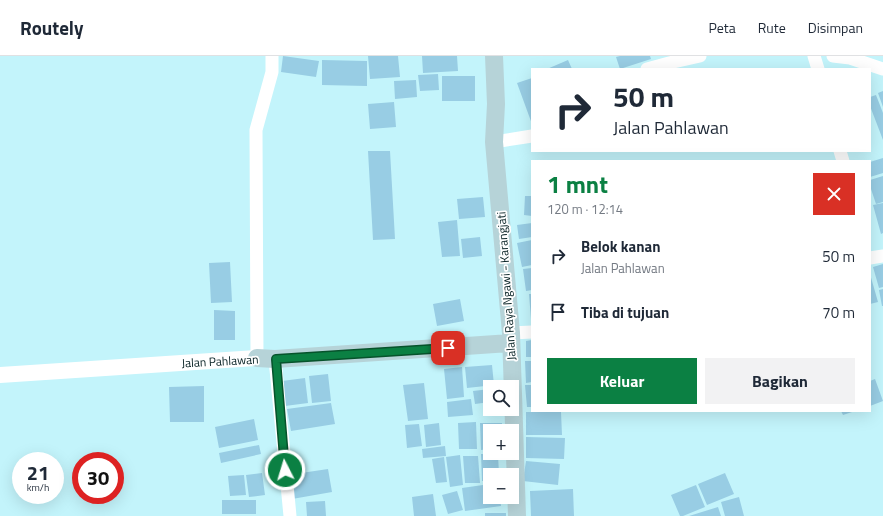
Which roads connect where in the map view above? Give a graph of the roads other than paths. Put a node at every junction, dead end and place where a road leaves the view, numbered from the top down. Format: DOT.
graph roads {
  1 [pos="272,56"];
  2 [pos="494,56"];
  3 [pos="700,56"];
  4 [pos="814,56"];
  5 [pos="833,56"];
  6 [pos="651,68"];
  7 [pos="818,68"];
  8 [pos="883,69"];
  9 [pos="531,136"];
  10 [pos="494,142"];
  11 [pos="531,332"];
  12 [pos="511,338"];
  13 [pos="257,358"];
  14 [pos="276,359"];
  15 [pos="0,375"];
  16 [pos="290,516"];
  17 [pos="517,516"];
  1 -- 13 [label="street"];
  2 -- 10 [label="main road, Jalan Raya Ngawi - Karangjati"];
  3 -- 6 [label="street"];
  4 -- 7 [label="street"];
  5 -- 8 [label="street"];
  9 -- 10 [label="street"];
  10 -- 12 [label="main road, Jalan Raya Ngawi - Karangjati"];
  11 -- 12 [label="street"];
  12 -- 14 [label="main road, Jalan Pahlawan"];
  12 -- 17 [label="main road, Jalan Raya Ngawi - Karangjati"];
  13 -- 14 [label="main road, Jalan Pahlawan"];
  13 -- 15 [label="street, Jalan Pahlawan"];
  14 -- 16 [label="street"];
}
